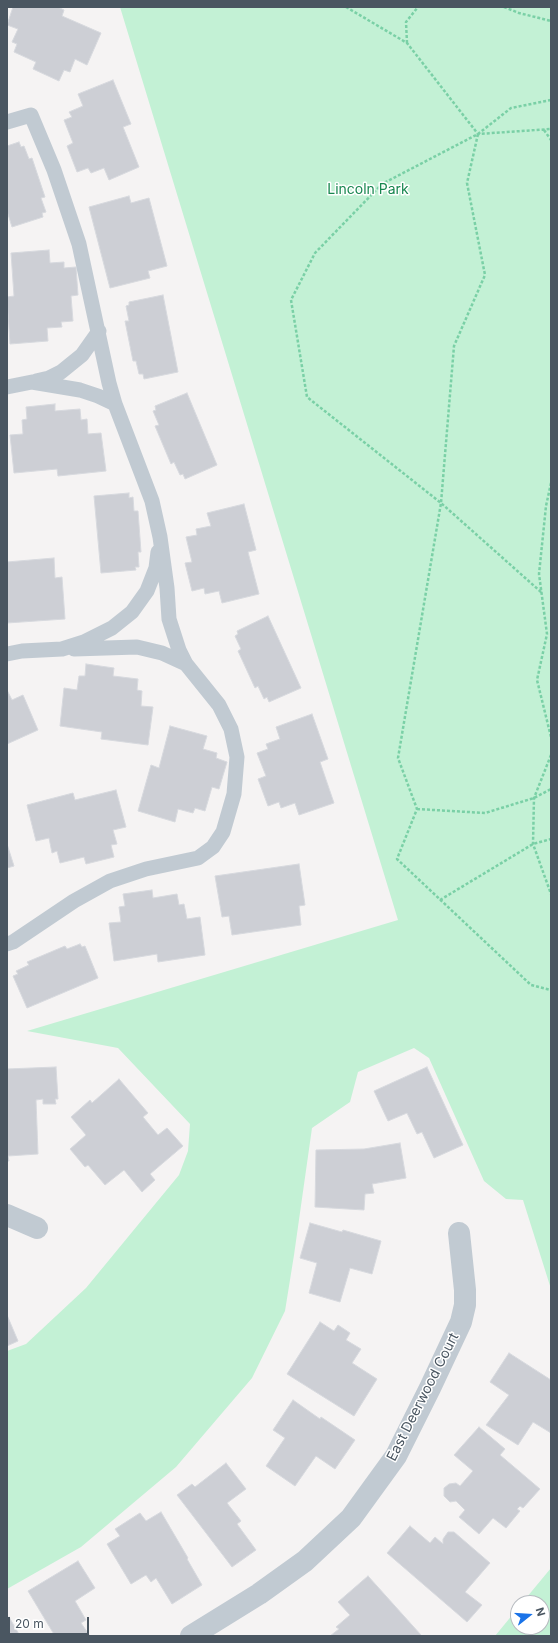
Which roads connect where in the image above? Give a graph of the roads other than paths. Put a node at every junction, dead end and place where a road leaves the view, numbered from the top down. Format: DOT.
graph roads {
  1 [pos="7,122"];
  2 [pos="99,331"];
  3 [pos="32,382"];
  4 [pos="7,387"];
  5 [pos="115,404"];
  6 [pos="160,537"];
  7 [pos="62,649"];
  8 [pos="7,654"];
  9 [pos="186,664"];
  10 [pos="7,944"];
  11 [pos="7,1215"];
  12 [pos="37,1228"];
  13 [pos="459,1233"];
  14 [pos="191,1636"];
  1 -- 2 [label="lane"];
  2 -- 3 [label="lane"];
  2 -- 5 [label="lane"];
  3 -- 4 [label="lane"];
  3 -- 5 [label="lane"];
  5 -- 6 [label="lane"];
  6 -- 7 [label="lane"];
  6 -- 9 [label="lane"];
  7 -- 8 [label="lane"];
  7 -- 9 [label="lane"];
  9 -- 10 [label="lane"];
  11 -- 12 [label="street"];
  13 -- 14 [label="street, East Deerwood Court"];
}
